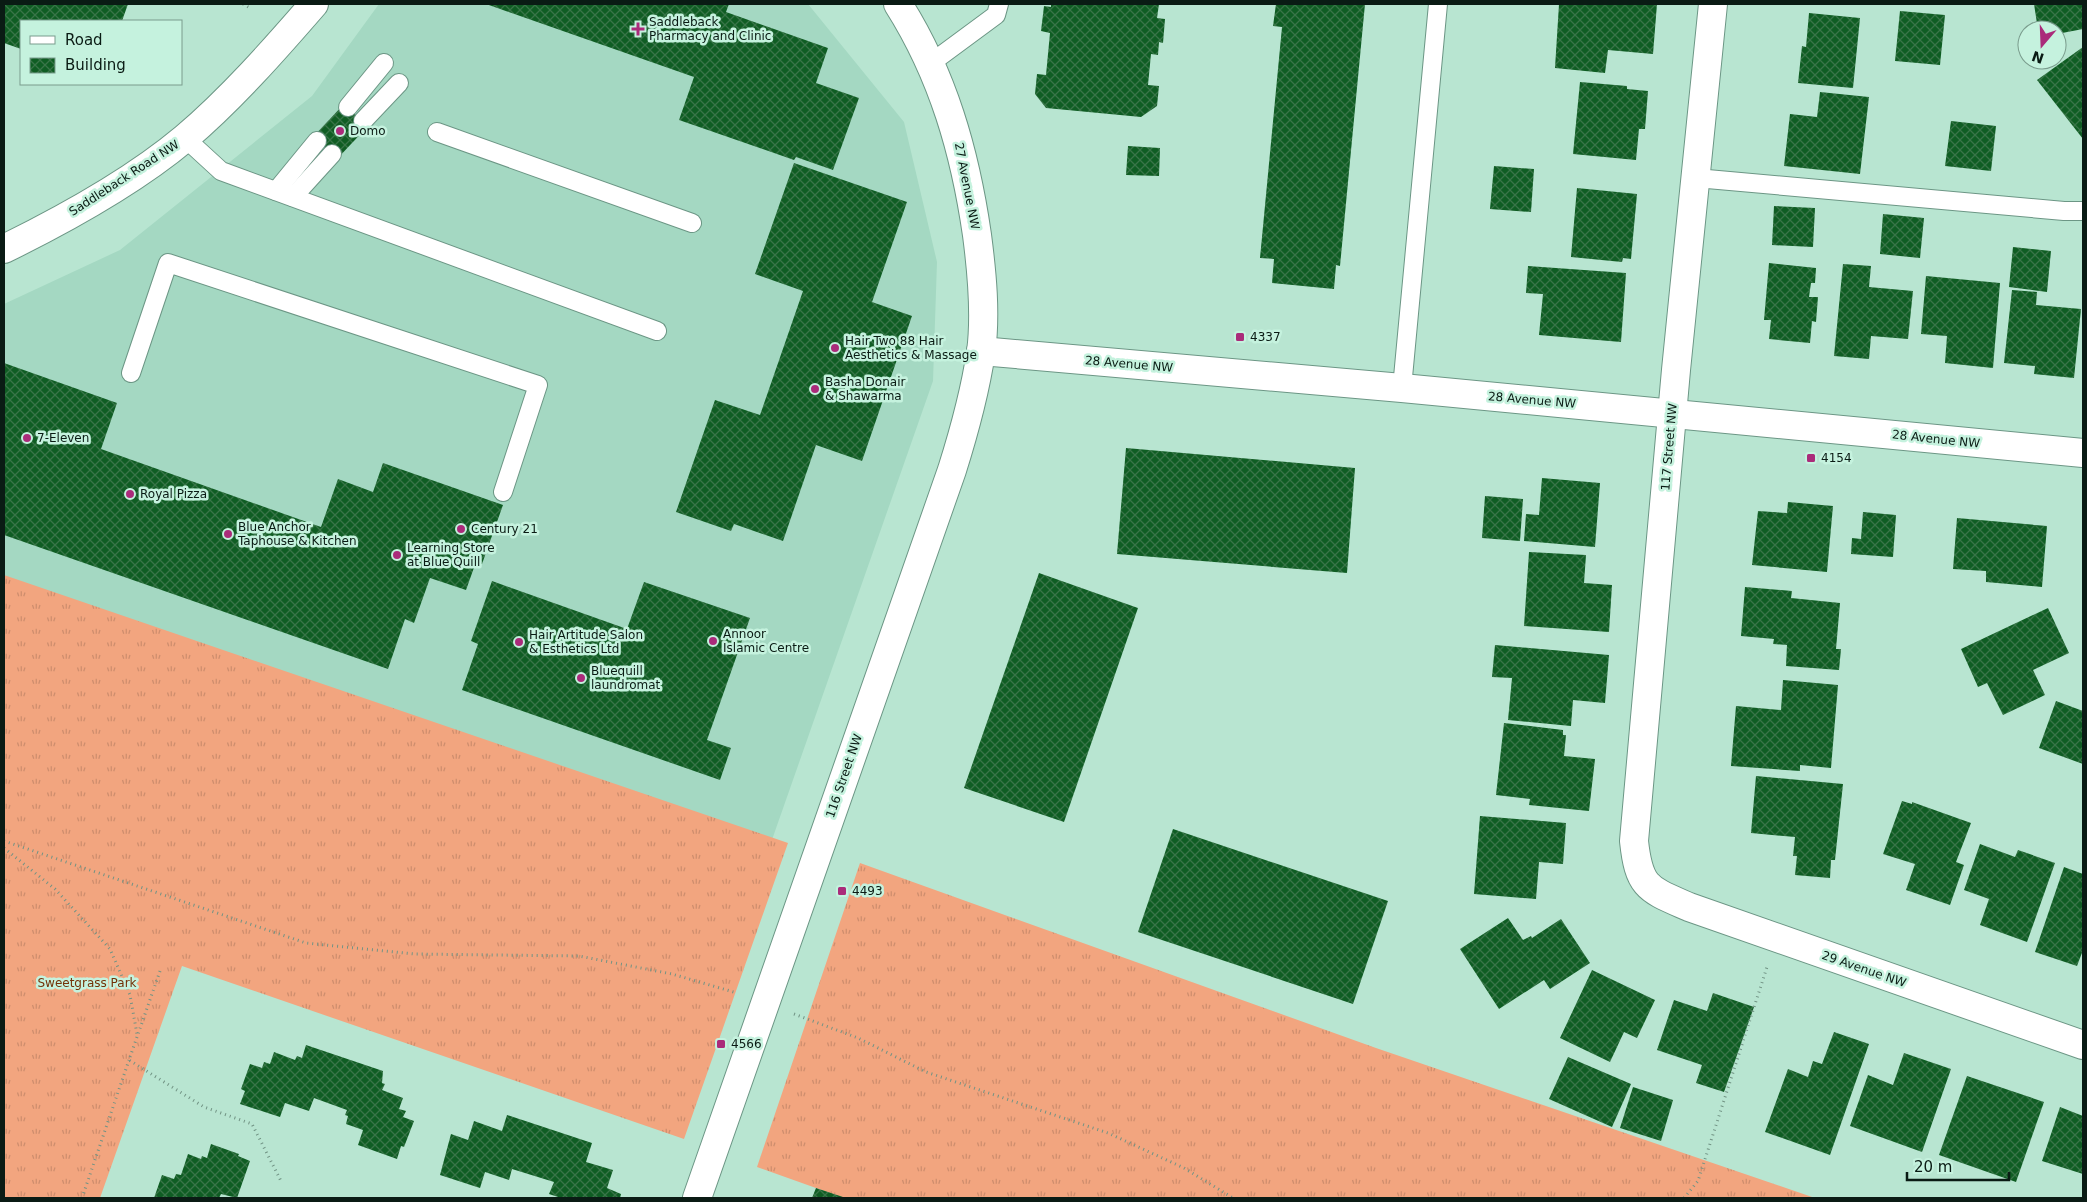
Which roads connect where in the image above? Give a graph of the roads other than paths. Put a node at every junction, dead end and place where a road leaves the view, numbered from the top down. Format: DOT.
graph roads {
  1 [pos="314,4"];
  2 [pos="898,4"];
  3 [pos="999,4"];
  4 [pos="1438,4"];
  5 [pos="1712,4"];
  6 [pos="384,63"];
  7 [pos="931,63"];
  8 [pos="399,83"];
  9 [pos="348,107"];
  10 [pos="363,121"];
  11 [pos="438,132"];
  12 [pos="185,138"];
  13 [pos="317,141"];
  14 [pos="332,154"];
  15 [pos="1696,178"];
  16 [pos="276,191"];
  17 [pos="293,197"];
  18 [pos="2083,211"];
  19 [pos="692,223"];
  20 [pos="4,249"];
  21 [pos="657,331"];
  22 [pos="981,351"];
  23 [pos="131,373"];
  24 [pos="1402,388"];
  25 [pos="1672,413"];
  26 [pos="2083,453"];
  27 [pos="503,492"];
  28 [pos="1648,887"];
  29 [pos="2083,1045"];
  30 [pos="697,1198"];
  1 -- 12 [label="street, Saddleback Road NW"];
  2 -- 7 [label="street, 27 Avenue NW"];
  3 -- 7 [label="lane"];
  4 -- 24 [label="lane"];
  5 -- 15 [label="street, 117 Street NW"];
  6 -- 9 [label="lane"];
  7 -- 22 [label="street, 27 Avenue NW"];
  8 -- 10 [label="lane"];
  11 -- 19 [label="lane"];
  12 -- 16 [label="lane"];
  12 -- 20 [label="street, Saddleback Road NW"];
  13 -- 16 [label="lane"];
  14 -- 17 [label="lane"];
  15 -- 18 [label="lane"];
  15 -- 25 [label="street, 117 Street NW"];
  16 -- 17 [label="lane"];
  17 -- 21 [label="lane"];
  22 -- 24 [label="street, 28 Avenue NW"];
  22 -- 30 [label="street, 116 Street NW"];
  23 -- 27 [label="lane"];
  24 -- 25 [label="street, 28 Avenue NW"];
  25 -- 26 [label="street, 28 Avenue NW"];
  25 -- 28 [label="street, 117 Street NW"];
  28 -- 29 [label="street, 29 Avenue NW"];
}
